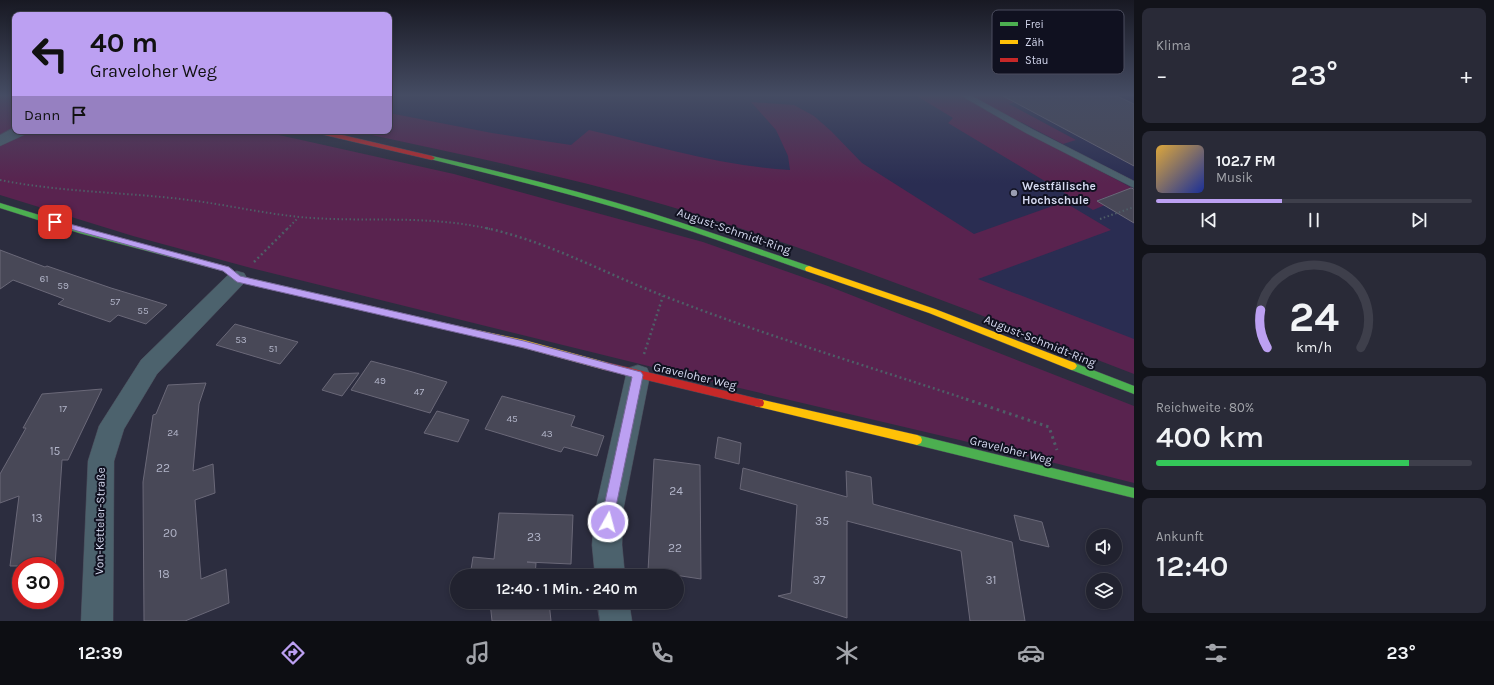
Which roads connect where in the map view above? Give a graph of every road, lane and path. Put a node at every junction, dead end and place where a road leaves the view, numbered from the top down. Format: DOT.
graph roads {
  1 [pos="1018,125"];
  2 [pos="14,134"];
  3 [pos="329,134"];
  4 [pos="0,141"];
  5 [pos="0,180"];
  6 [pos="1134,185"];
  7 [pos="0,205"];
  8 [pos="1134,207"];
  9 [pos="298,217"];
  10 [pos="1100,219"];
  11 [pos="237,278"];
  12 [pos="663,296"];
  13 [pos="638,375"];
  14 [pos="1134,390"];
  15 [pos="1067,476"];
  16 [pos="1134,492"];
  17 [pos="609,569"];
  18 [pos="614,609"];
  19 [pos="97,621"];
  20 [pos="616,621"];
  1 -- 6 [label="lane"];
  2 -- 4 [label="street"];
  3 -- 14 [label="street, August-Schmidt-Ring"];
  5 -- 9 [label="path"];
  7 -- 11 [label="street, Graveloher Weg"];
  8 -- 10 [label="path"];
  9 -- 11 [label="path"];
  9 -- 12 [label="path"];
  11 -- 13 [label="street, Graveloher Weg"];
  11 -- 19 [label="street, Von-Ketteler-Straße"];
  12 -- 13 [label="path"];
  12 -- 15 [label="path"];
  13 -- 15 [label="street, Graveloher Weg"];
  13 -- 17 [label="street"];
  15 -- 16 [label="street, Graveloher Weg"];
  18 -- 20 [label="street"];
}
